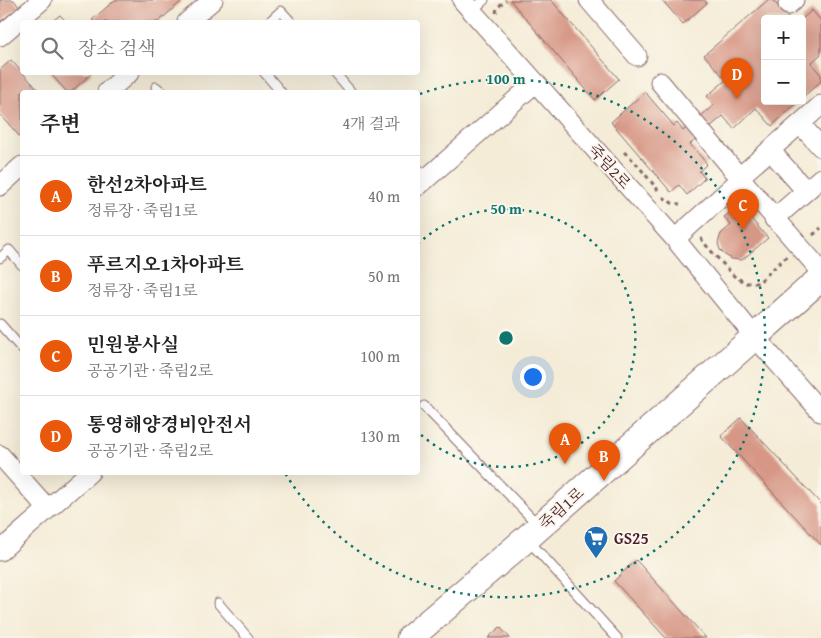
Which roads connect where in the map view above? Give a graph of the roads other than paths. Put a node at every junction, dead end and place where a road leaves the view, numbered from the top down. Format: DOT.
graph roads {
  1 [pos="42,0"];
  2 [pos="213,0"];
  3 [pos="589,0"];
  4 [pos="473,4"];
  5 [pos="189,20"];
  6 [pos="271,20"];
  7 [pos="289,20"];
  8 [pos="0,36"];
  9 [pos="637,56"];
  10 [pos="127,75"];
  11 [pos="267,75"];
  12 [pos="337,75"];
  13 [pos="660,82"];
  14 [pos="535,83"];
  15 [pos="109,90"];
  16 [pos="280,90"];
  17 [pos="349,90"];
  18 [pos="821,105"];
  19 [pos="800,124"];
  20 [pos="821,147"];
  21 [pos="770,150"];
  22 [pos="20,168"];
  23 [pos="420,178"];
  24 [pos="821,178"];
  25 [pos="741,179"];
  26 [pos="0,186"];
  27 [pos="806,191"];
  28 [pos="774,219"];
  29 [pos="675,239"];
  30 [pos="0,258"];
  31 [pos="20,263"];
  32 [pos="821,271"];
  33 [pos="821,278"];
  34 [pos="0,324"];
  35 [pos="754,336"];
  36 [pos="20,347"];
  37 [pos="424,406"];
  38 [pos="821,412"];
  39 [pos="0,455"];
  40 [pos="87,475"];
  41 [pos="48,509"];
  42 [pos="533,532"];
  43 [pos="0,551"];
  44 [pos="218,603"];
  45 [pos="248,638"];
  46 [pos="410,638"];
  47 [pos="617,638"];
  1 -- 8 [label="street"];
  2 -- 5 [label="street"];
  3 -- 9 [label="street"];
  4 -- 14 [label="street, 죽림2로"];
  6 -- 7 [label="lane"];
  10 -- 15 [label="street"];
  11 -- 16 [label="lane"];
  12 -- 17 [label="lane"];
  13 -- 25 [label="street"];
  14 -- 23 [label="street"];
  14 -- 29 [label="street, 죽림2로"];
  18 -- 19 [label="street"];
  19 -- 20 [label="street"];
  19 -- 21 [label="street"];
  21 -- 25 [label="street"];
  21 -- 27 [label="street"];
  22 -- 26 [label="street"];
  24 -- 27 [label="street"];
  25 -- 28 [label="street"];
  25 -- 29 [label="street"];
  27 -- 28 [label="street"];
  28 -- 32 [label="street"];
  29 -- 35 [label="street, 죽림2로"];
  30 -- 31 [label="lane"];
  33 -- 35 [label="street"];
  34 -- 36 [label="lane"];
  35 -- 38 [label="street, 죽림2로"];
  35 -- 42 [label="street, 죽림1로"];
  37 -- 42 [label="lane"];
  39 -- 41 [label="street"];
  40 -- 41 [label="street"];
  41 -- 43 [label="street"];
  42 -- 46 [label="street, 죽림1로"];
  42 -- 47 [label="lane"];
  44 -- 45 [label="lane"];
}
